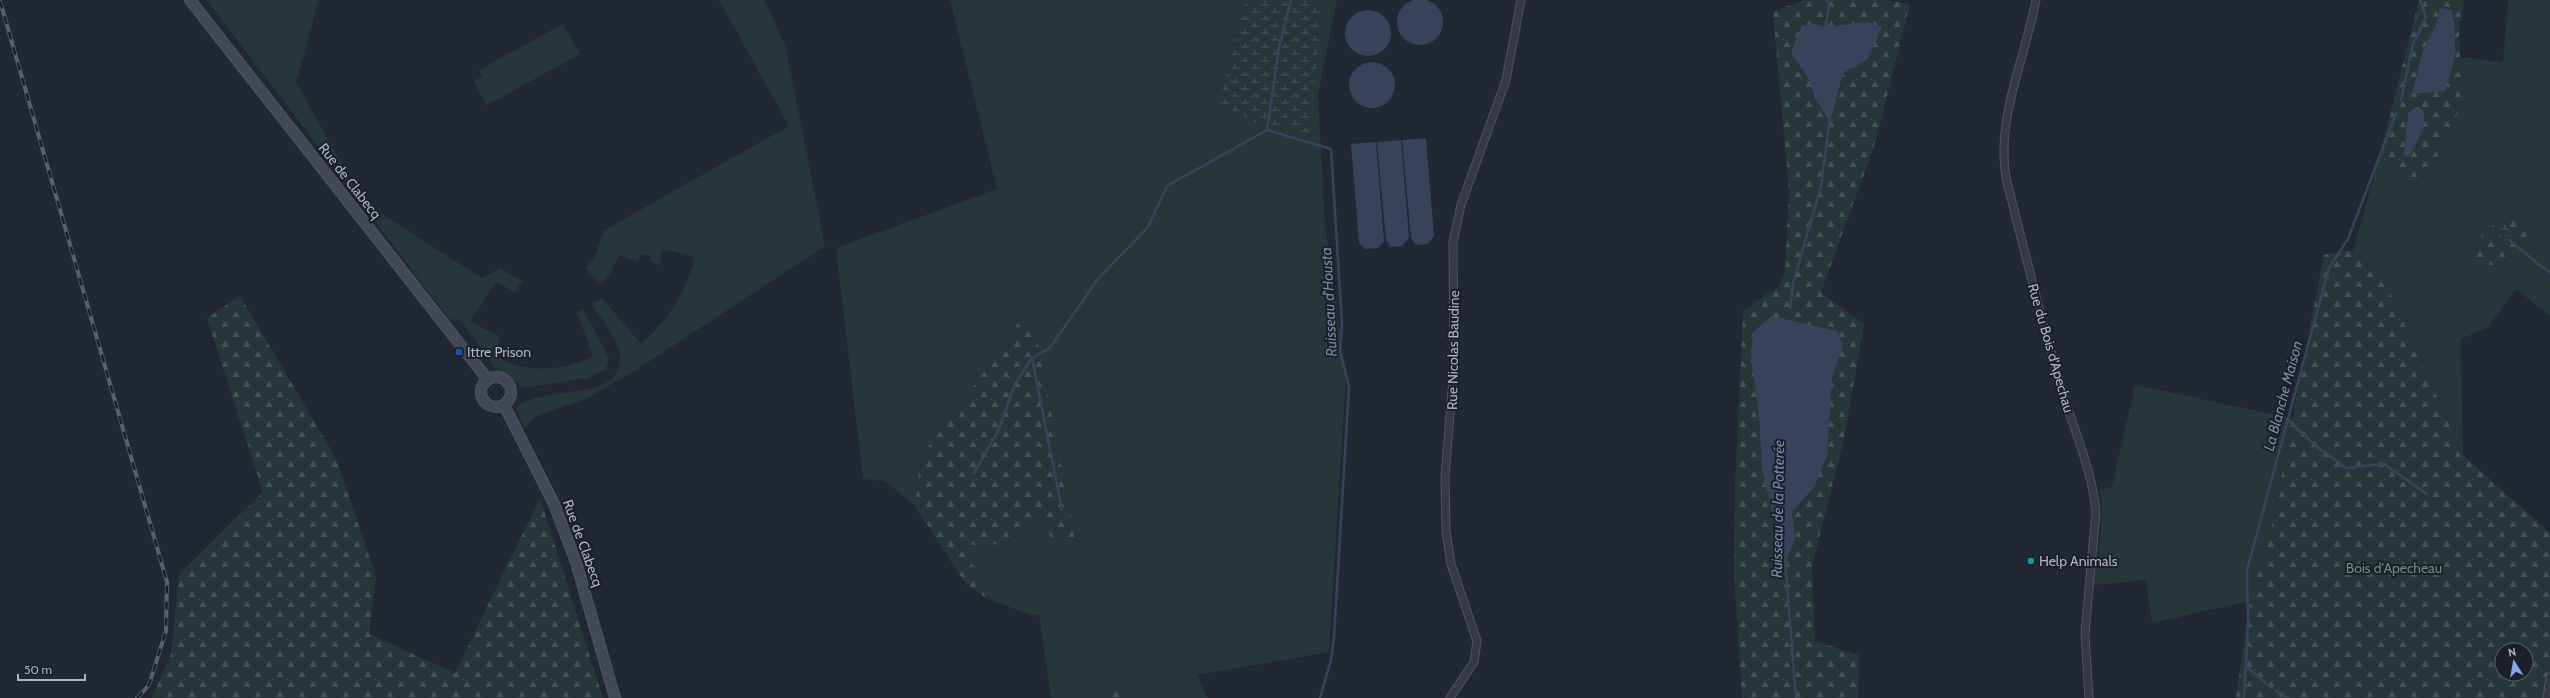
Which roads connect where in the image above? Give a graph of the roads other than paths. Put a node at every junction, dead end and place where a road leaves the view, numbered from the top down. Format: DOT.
graph roads {
  1 [pos="190,0"];
  2 [pos="1521,0"];
  3 [pos="2036,0"];
  4 [pos="488,380"];
  5 [pos="504,405"];
  6 [pos="2550,677"];
  7 [pos="615,698"];
  8 [pos="1450,698"];
  9 [pos="2089,698"];
  10 [pos="2547,698"];
  1 -- 4 [label="street, Rue de Clabecq"];
  2 -- 8 [label="street, Rue Nicolas Baudine"];
  3 -- 9 [label="street, Rue du Bois d'Apechau"];
  4 -- 5 [label="street"];
  4 -- 5 [label="street"];
  5 -- 7 [label="street, Rue de Clabecq"];
  6 -- 10 [label="street"];
}
